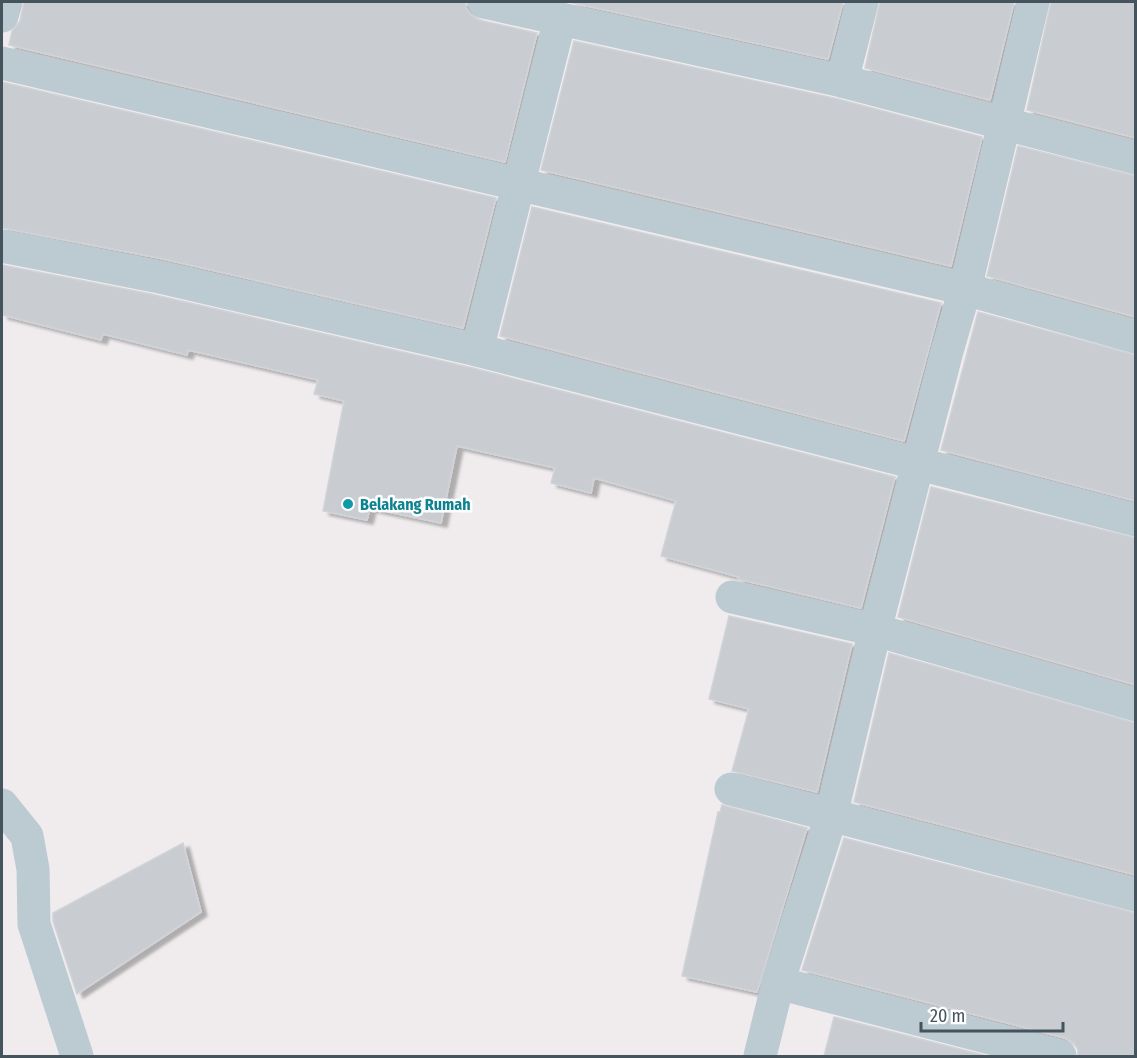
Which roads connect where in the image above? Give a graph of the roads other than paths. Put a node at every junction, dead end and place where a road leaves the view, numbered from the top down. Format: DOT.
graph roads {
  1 [pos="6,2"];
  2 [pos="484,2"];
  3 [pos="862,2"];
  4 [pos="1033,2"];
  5 [pos="2,16"];
  6 [pos="560,20"];
  7 [pos="2,63"];
  8 [pos="842,81"];
  9 [pos="1004,123"];
  10 [pos="1136,158"];
  11 [pos="518,184"];
  12 [pos="2,246"];
  13 [pos="965,289"];
  14 [pos="1136,337"];
  15 [pos="477,350"];
  16 [pos="918,465"];
  17 [pos="1136,520"];
  18 [pos="732,597"];
  19 [pos="875,630"];
  20 [pos="1136,705"];
  21 [pos="731,789"];
  22 [pos="2,805"];
  23 [pos="831,816"];
  24 [pos="1136,895"];
  25 [pos="778,984"];
  26 [pos="77,1056"];
  27 [pos="760,1056"];
  28 [pos="1060,1056"];
  1 -- 5 [label="street"];
  2 -- 6 [label="street"];
  3 -- 8 [label="street"];
  4 -- 9 [label="street"];
  6 -- 8 [label="street"];
  6 -- 11 [label="street"];
  7 -- 11 [label="street"];
  8 -- 9 [label="street"];
  9 -- 10 [label="street"];
  9 -- 13 [label="street"];
  11 -- 13 [label="street"];
  11 -- 15 [label="street"];
  12 -- 15 [label="street"];
  13 -- 14 [label="street"];
  13 -- 16 [label="street"];
  15 -- 16 [label="street"];
  16 -- 17 [label="street"];
  16 -- 19 [label="street"];
  18 -- 19 [label="street"];
  19 -- 20 [label="street"];
  19 -- 23 [label="street"];
  21 -- 23 [label="street"];
  22 -- 26 [label="street"];
  23 -- 24 [label="street"];
  23 -- 25 [label="street"];
  25 -- 27 [label="street"];
  25 -- 28 [label="street"];
}
